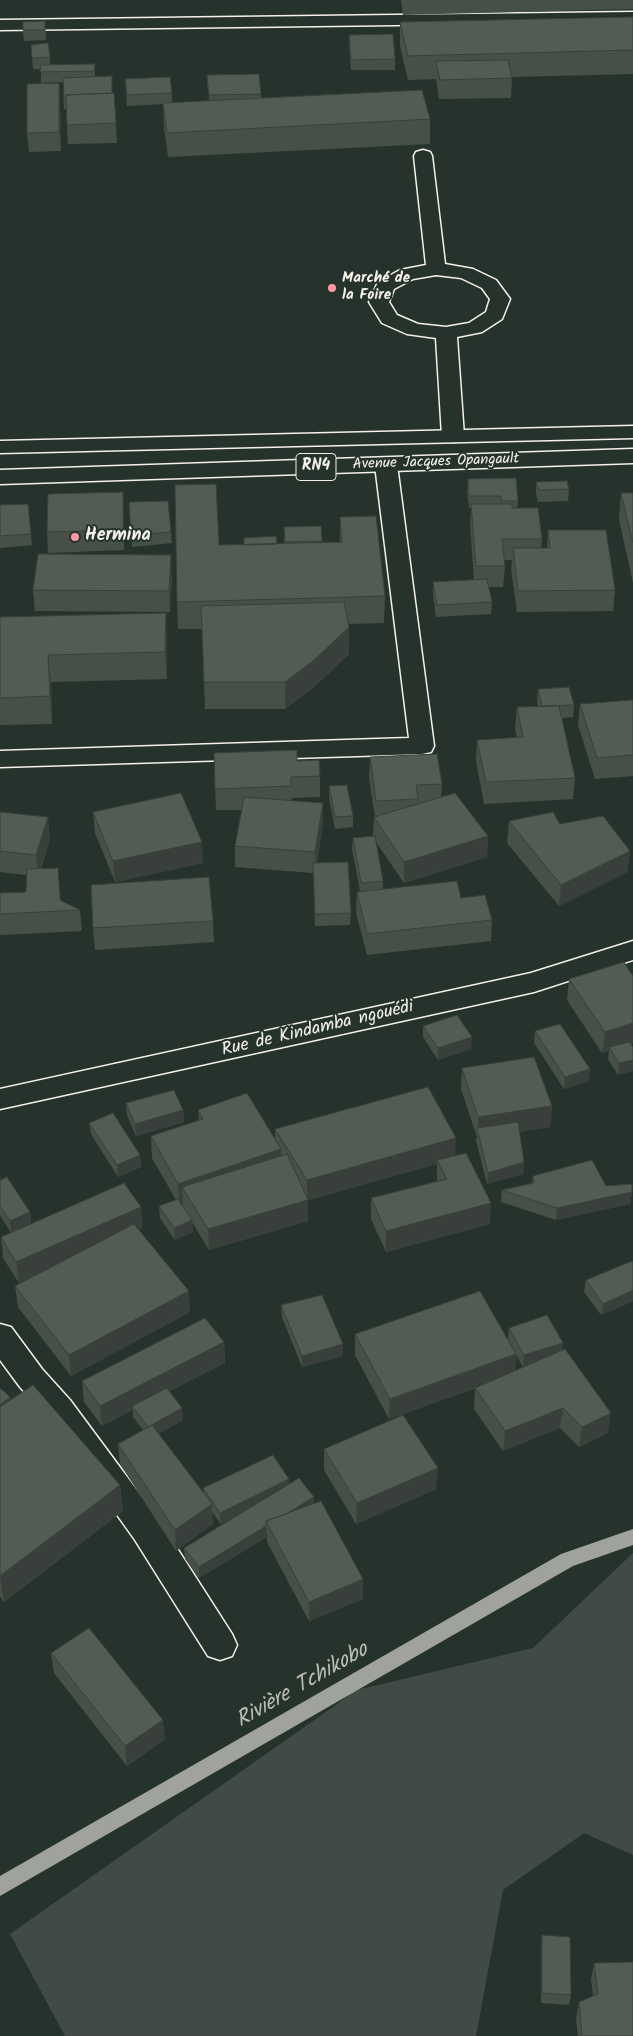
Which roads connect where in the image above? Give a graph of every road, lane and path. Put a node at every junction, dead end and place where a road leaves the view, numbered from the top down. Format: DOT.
graph roads {
  1 [pos="633,17"];
  2 [pos="0,25"];
  3 [pos="422,156"];
  4 [pos="436,269"];
  5 [pos="446,334"];
  6 [pos="633,432"];
  7 [pos="453,436"];
  8 [pos="0,447"];
  9 [pos="633,456"];
  10 [pos="386,464"];
  11 [pos="0,477"];
  12 [pos="0,759"];
  13 [pos="633,950"];
  14 [pos="0,1099"];
  15 [pos="0,1336"];
  16 [pos="220,1645"];
  1 -- 2 [label="main road"];
  3 -- 4 [label="main road"];
  4 -- 5 [label="main road"];
  4 -- 5 [label="main road"];
  5 -- 7 [label="main road"];
  6 -- 7 [label="main road, RN4"];
  7 -- 8 [label="main road, RN4"];
  9 -- 10 [label="main road, Avenue Jacques Opangault / RN4"];
  10 -- 11 [label="main road, Avenue Jacques Opangault / RN4"];
  10 -- 12 [label="main road"];
  13 -- 14 [label="main road, Rue de Kindamba ngouédi"];
  15 -- 16 [label="main road"];
}
